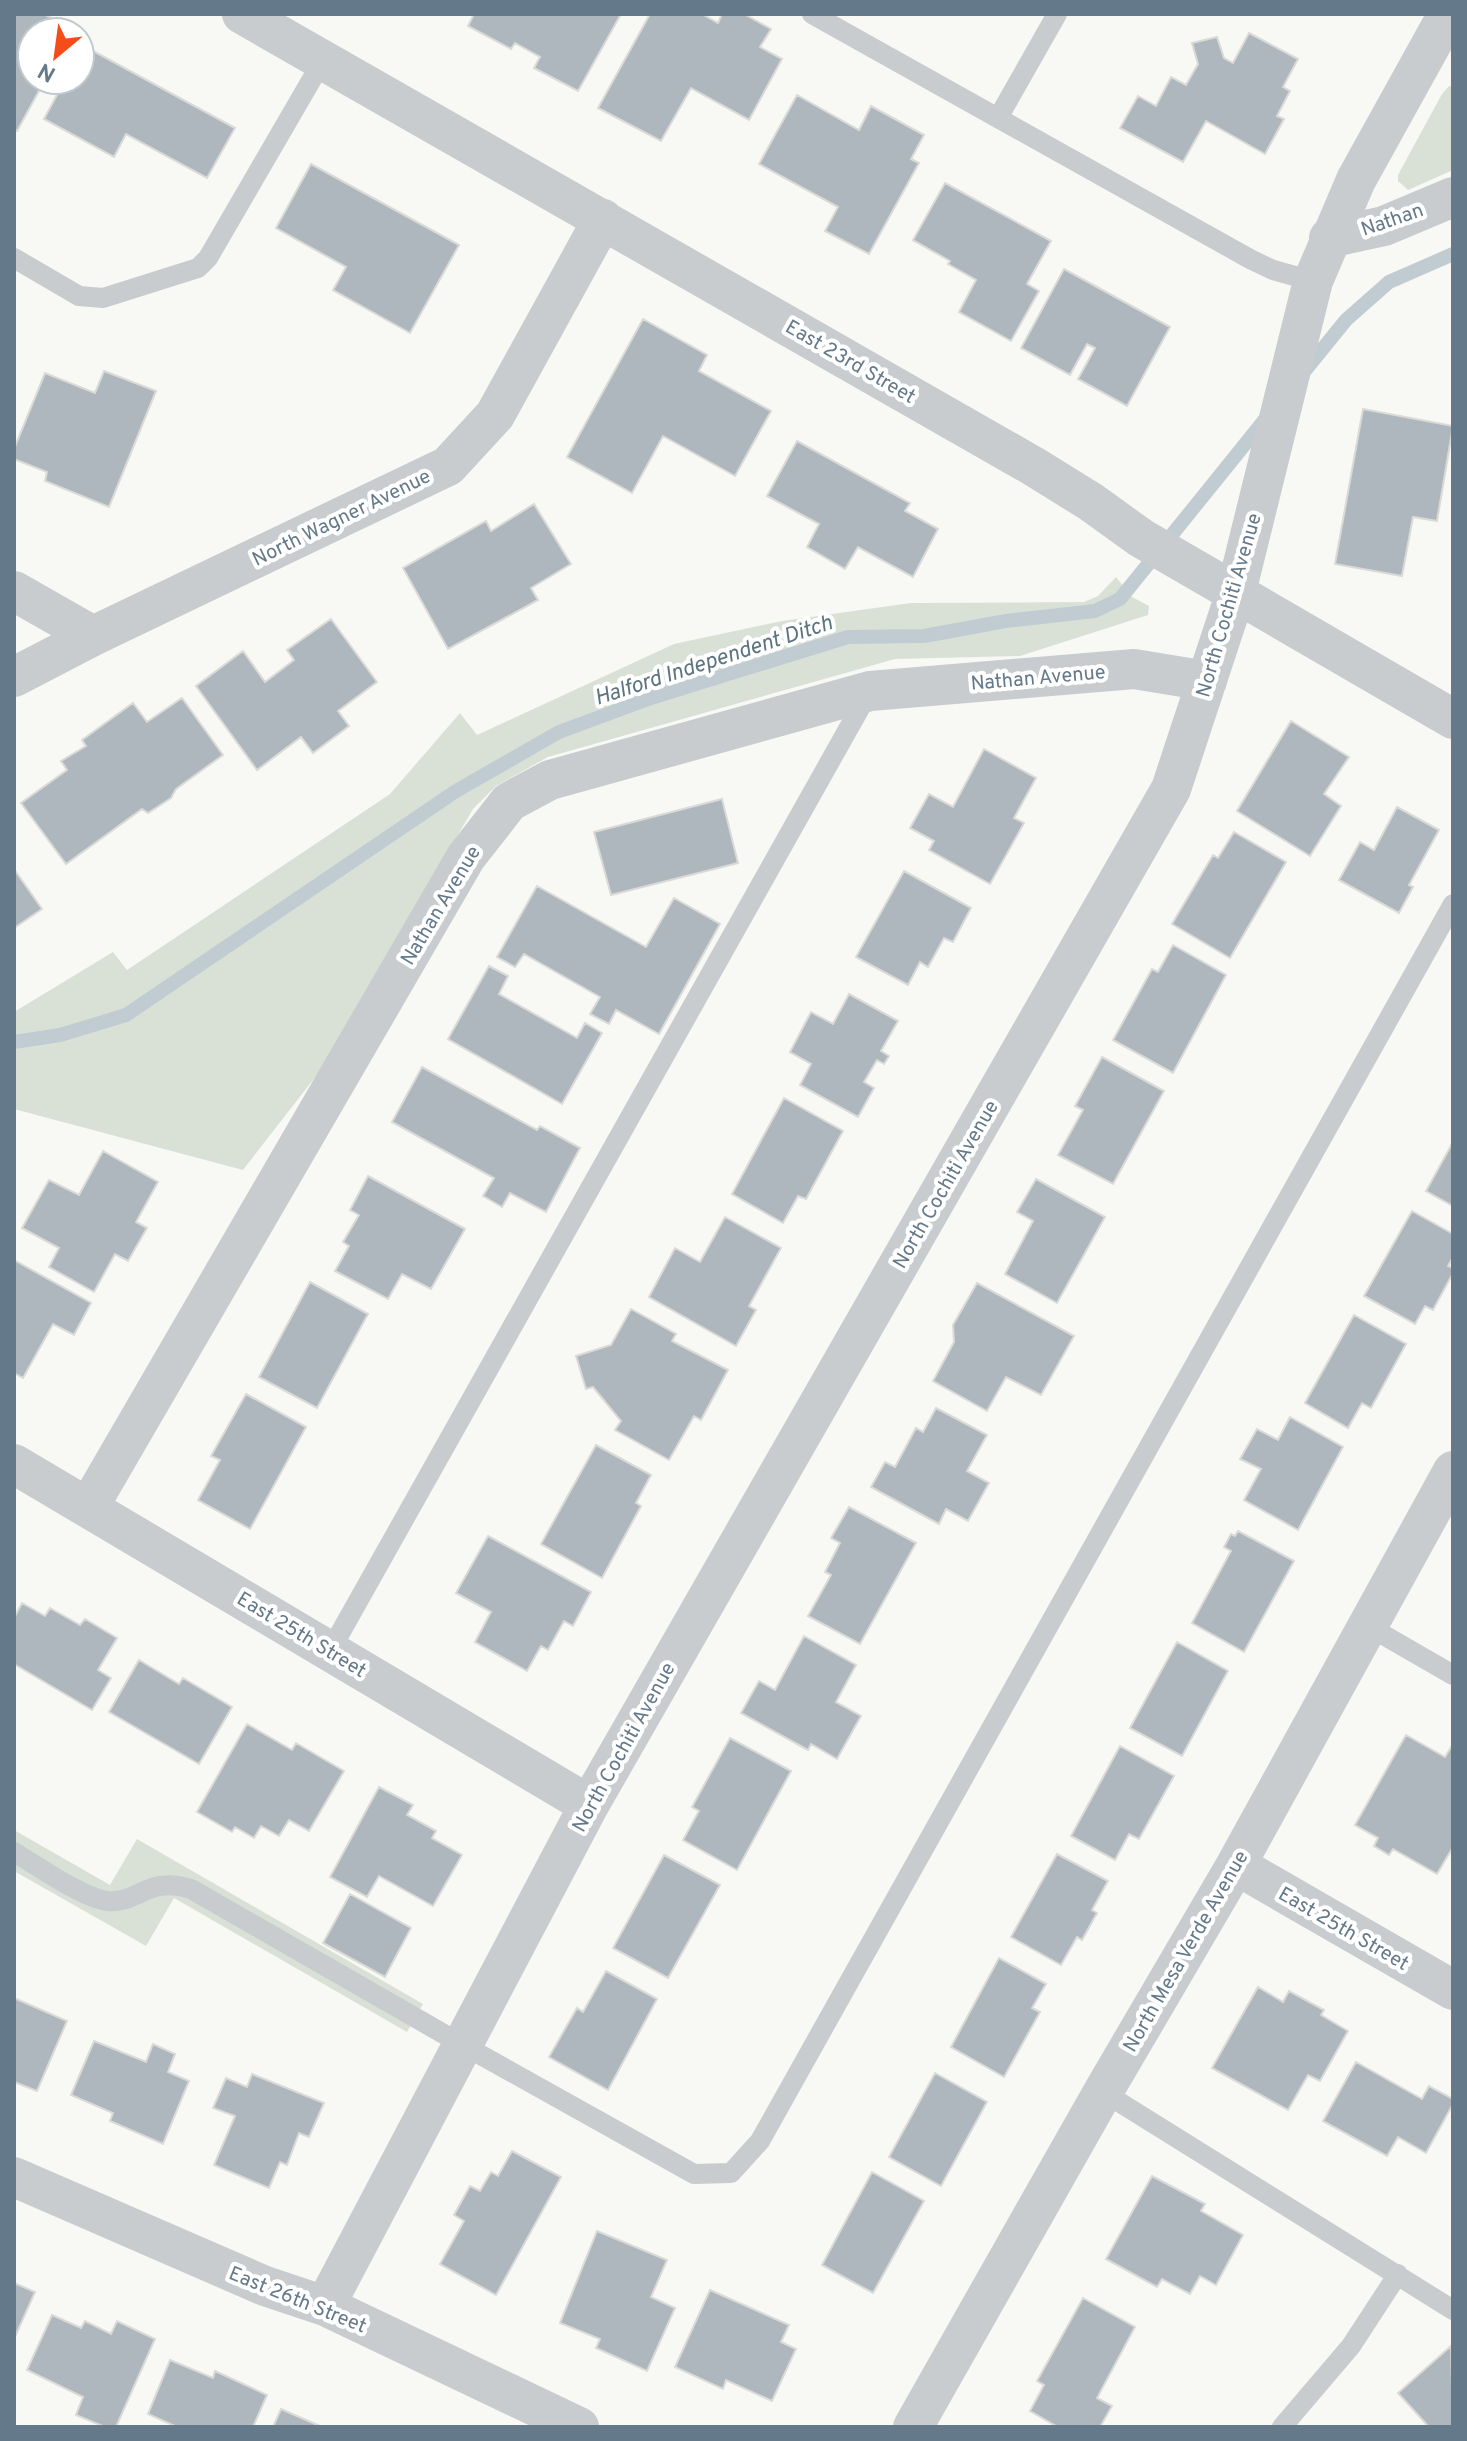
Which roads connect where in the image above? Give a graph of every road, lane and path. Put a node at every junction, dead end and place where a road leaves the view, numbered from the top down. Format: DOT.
graph roads {
  1 [pos="242,14"];
  2 [pos="812,14"];
  3 [pos="1057,14"];
  4 [pos="1448,14"];
  5 [pos="323,60"];
  6 [pos="998,118"];
  7 [pos="1453,197"];
  8 [pos="603,219"];
  9 [pos="1329,238"];
  10 [pos="14,258"];
  11 [pos="1313,281"];
  12 [pos="14,591"];
  13 [pos="1236,592"];
  14 [pos="93,636"];
  15 [pos="14,677"];
  16 [pos="1207,681"];
  17 [pos="870,691"];
  18 [pos="1453,719"];
  19 [pos="1453,904"];
  20 [pos="14,1464"];
  21 [pos="1453,1471"];
  22 [pos="88,1508"];
  23 [pos="1368,1626"];
  24 [pos="330,1651"];
  25 [pos="1453,1675"];
  26 [pos="589,1805"];
  27 [pos="14,1852"];
  28 [pos="1236,1865"];
  29 [pos="1453,1990"];
  30 [pos="463,2045"];
  31 [pos="1103,2092"];
  32 [pos="14,2177"];
  33 [pos="1398,2274"];
  34 [pos="325,2306"];
  35 [pos="1453,2310"];
  36 [pos="579,2427"];
  37 [pos="913,2427"];
  38 [pos="1282,2427"];
  1 -- 5 [label="street, East 23rd Street"];
  2 -- 6 [label="lane"];
  3 -- 6 [label="lane"];
  4 -- 9 [label="street, North Cochiti Avenue"];
  5 -- 8 [label="street, East 23rd Street"];
  5 -- 10 [label="lane"];
  6 -- 11 [label="lane"];
  7 -- 9 [label="street, Nathan"];
  8 -- 13 [label="street, East 23rd Street"];
  8 -- 14 [label="street, North Wagner Avenue"];
  9 -- 11 [label="street, North Cochiti Avenue"];
  11 -- 13 [label="street, North Cochiti Avenue"];
  12 -- 14 [label="street"];
  13 -- 16 [label="street, North Cochiti Avenue"];
  13 -- 18 [label="street, East 23rd Street"];
  14 -- 15 [label="street, North Wagner Avenue"];
  16 -- 17 [label="street, Nathan Avenue"];
  16 -- 26 [label="street, North Cochiti Avenue"];
  17 -- 22 [label="street, Nathan Avenue"];
  17 -- 24 [label="lane"];
  19 -- 30 [label="lane"];
  20 -- 22 [label="street, East 25th Street"];
  21 -- 23 [label="street, North Mesa Verde Avenue"];
  22 -- 24 [label="street, East 25th Street"];
  23 -- 25 [label="lane"];
  23 -- 28 [label="street, North Mesa Verde Avenue"];
  24 -- 26 [label="street, East 25th Street"];
  26 -- 30 [label="street, North Cochiti Avenue"];
  27 -- 30 [label="lane"];
  28 -- 29 [label="street, East 25th Street"];
  28 -- 31 [label="street, North Mesa Verde Avenue"];
  30 -- 34 [label="street, North Cochiti Avenue"];
  31 -- 33 [label="lane"];
  31 -- 37 [label="street, North Mesa Verde Avenue"];
  32 -- 34 [label="street, East 26th Street"];
  33 -- 35 [label="lane"];
  33 -- 38 [label="lane"];
  34 -- 36 [label="street, East 26th Street"];
}
